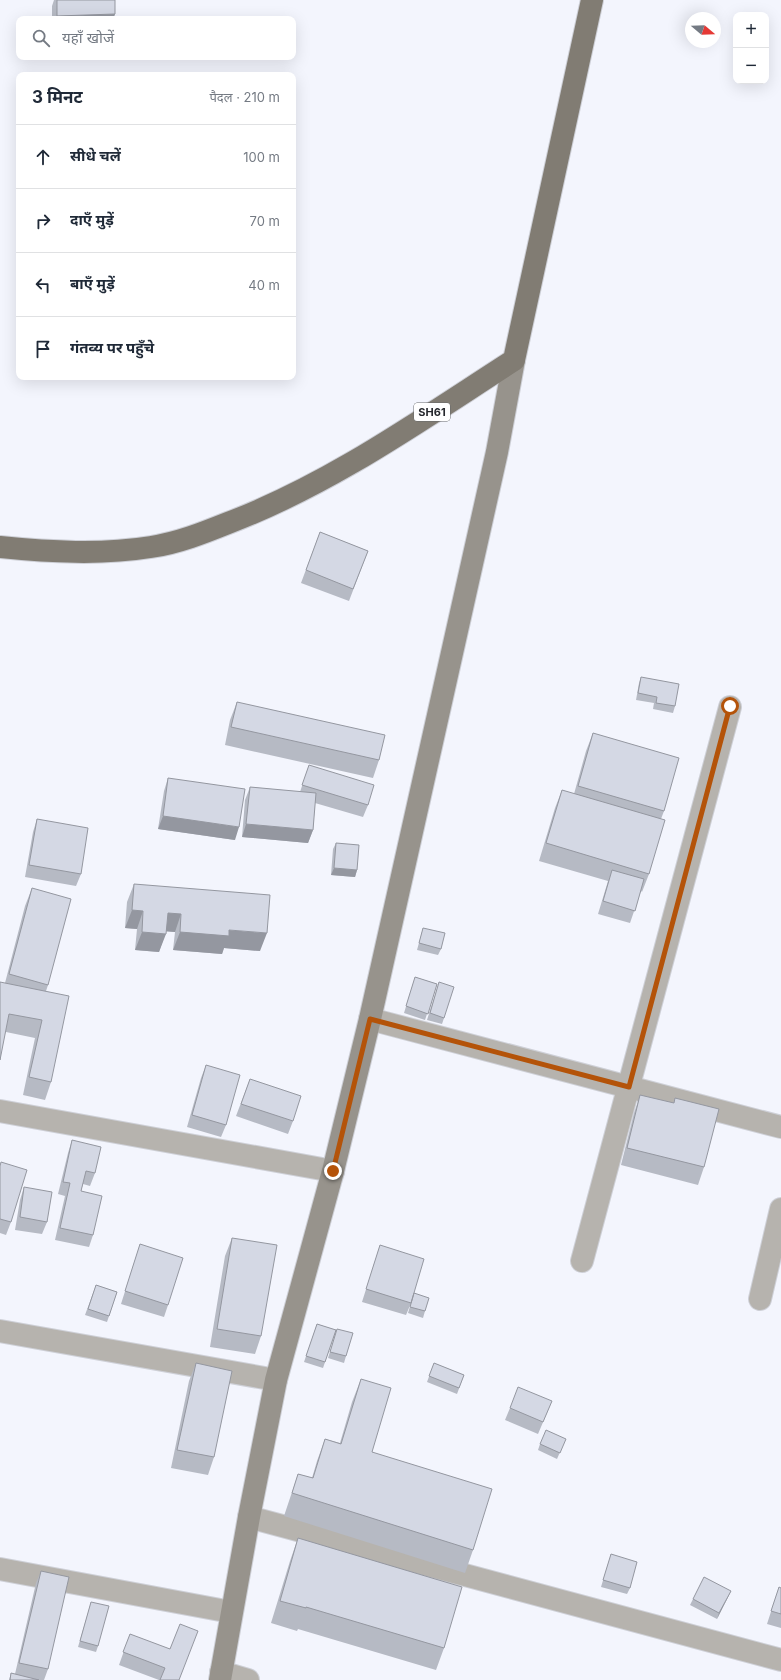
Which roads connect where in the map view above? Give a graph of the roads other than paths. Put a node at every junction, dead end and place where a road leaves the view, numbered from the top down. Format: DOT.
graph roads {
  1 [pos="592,0"];
  2 [pos="514,360"];
  3 [pos="0,547"];
  4 [pos="730,706"];
  5 [pos="370,1019"];
  6 [pos="629,1087"];
  7 [pos="0,1111"];
  8 [pos="781,1127"];
  9 [pos="333,1171"];
  10 [pos="781,1209"];
  11 [pos="582,1260"];
  12 [pos="760,1299"];
  13 [pos="0,1331"];
  14 [pos="276,1380"];
  15 [pos="249,1517"];
  16 [pos="0,1569"];
  17 [pos="232,1612"];
  18 [pos="781,1660"];
  19 [pos="221,1676"];
  20 [pos="248,1680"];
  1 -- 2 [label="main road"];
  2 -- 3 [label="main road, SH61"];
  2 -- 5 [label="main road"];
  4 -- 6 [label="street"];
  5 -- 6 [label="street"];
  5 -- 9 [label="main road"];
  6 -- 8 [label="street"];
  6 -- 11 [label="street"];
  7 -- 9 [label="street"];
  9 -- 14 [label="main road"];
  10 -- 12 [label="street"];
  13 -- 14 [label="street"];
  14 -- 15 [label="main road"];
  15 -- 17 [label="main road"];
  15 -- 18 [label="street"];
  16 -- 17 [label="street"];
  17 -- 19 [label="main road"];
  19 -- 20 [label="street"];
}
